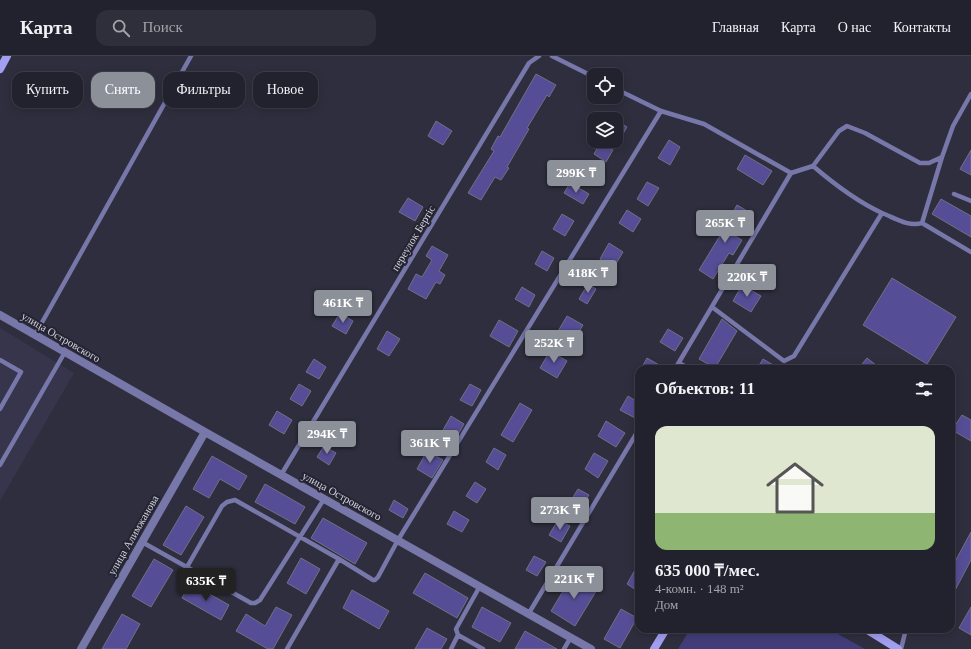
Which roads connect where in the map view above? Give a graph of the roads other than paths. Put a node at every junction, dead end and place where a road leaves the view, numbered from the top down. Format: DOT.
graph roads {
  1 [pos="7,56"];
  2 [pos="191,56"];
  3 [pos="539,56"];
  4 [pos="552,56"];
  5 [pos="0,69"];
  6 [pos="587,74"];
  7 [pos="623,92"];
  8 [pos="971,94"];
  9 [pos="661,111"];
  10 [pos="942,157"];
  11 [pos="813,166"];
  12 [pos="791,173"];
  13 [pos="954,194"];
  14 [pos="971,201"];
  15 [pos="882,212"];
  16 [pos="922,223"];
  17 [pos="971,252"];
  18 [pos="712,307"];
  19 [pos="0,315"];
  20 [pos="35,335"];
  21 [pos="65,352"];
  22 [pos="0,360"];
  23 [pos="679,363"];
  24 [pos="683,365"];
  25 [pos="0,409"];
  26 [pos="205,432"];
  27 [pos="635,437"];
  28 [pos="0,465"];
  29 [pos="281,475"];
  30 [pos="324,499"];
  31 [pos="300,537"];
  32 [pos="398,540"];
  33 [pos="142,542"];
  34 [pos="339,559"];
  35 [pos="187,566"];
  36 [pos="480,586"];
  37 [pos="530,613"];
  38 [pos="664,633"];
  39 [pos="872,633"];
  40 [pos="905,633"];
  41 [pos="458,635"];
  42 [pos="571,637"];
  43 [pos="81,649"];
  44 [pos="287,649"];
  45 [pos="451,649"];
  46 [pos="483,649"];
  47 [pos="564,649"];
  48 [pos="591,649"];
  49 [pos="654,649"];
  50 [pos="898,649"];
  51 [pos="901,649"];
  1 -- 5 [label="street"];
  2 -- 20 [label="lane"];
  3 -- 29 [label="lane, переулок Бертіс"];
  4 -- 6 [label="lane"];
  7 -- 9 [label="lane"];
  8 -- 10 [label="lane"];
  9 -- 12 [label="lane"];
  9 -- 32 [label="lane"];
  10 -- 11 [label="lane"];
  10 -- 16 [label="lane"];
  11 -- 12 [label="lane"];
  11 -- 15 [label="lane"];
  12 -- 18 [label="lane"];
  13 -- 14 [label="lane"];
  15 -- 16 [label="lane"];
  15 -- 18 [label="lane"];
  16 -- 17 [label="lane"];
  18 -- 23 [label="lane"];
  19 -- 20 [label="street, улица Островского"];
  20 -- 21 [label="street, улица Островского"];
  21 -- 26 [label="street, улица Островского"];
  21 -- 28 [label="lane"];
  22 -- 25 [label="lane"];
  23 -- 24 [label="lane"];
  26 -- 29 [label="street, улица Островского"];
  26 -- 33 [label="street, улица Алимжанова"];
  27 -- 37 [label="lane"];
  29 -- 30 [label="street, улица Островского"];
  30 -- 31 [label="lane"];
  30 -- 32 [label="street, улица Островского"];
  31 -- 34 [label="lane"];
  31 -- 35 [label="lane"];
  31 -- 35 [label="lane"];
  32 -- 34 [label="lane"];
  32 -- 36 [label="street, улица Островского"];
  33 -- 35 [label="lane"];
  33 -- 43 [label="street, улица Алимжанова"];
  34 -- 44 [label="lane"];
  36 -- 37 [label="street, улица Островского"];
  36 -- 41 [label="lane"];
  37 -- 42 [label="street, улица Островского"];
  38 -- 49 [label="street"];
  39 -- 50 [label="street"];
  40 -- 51 [label="lane"];
  41 -- 45 [label="lane"];
  41 -- 46 [label="lane"];
  42 -- 47 [label="lane"];
  42 -- 48 [label="street, улица Островского"];
}
